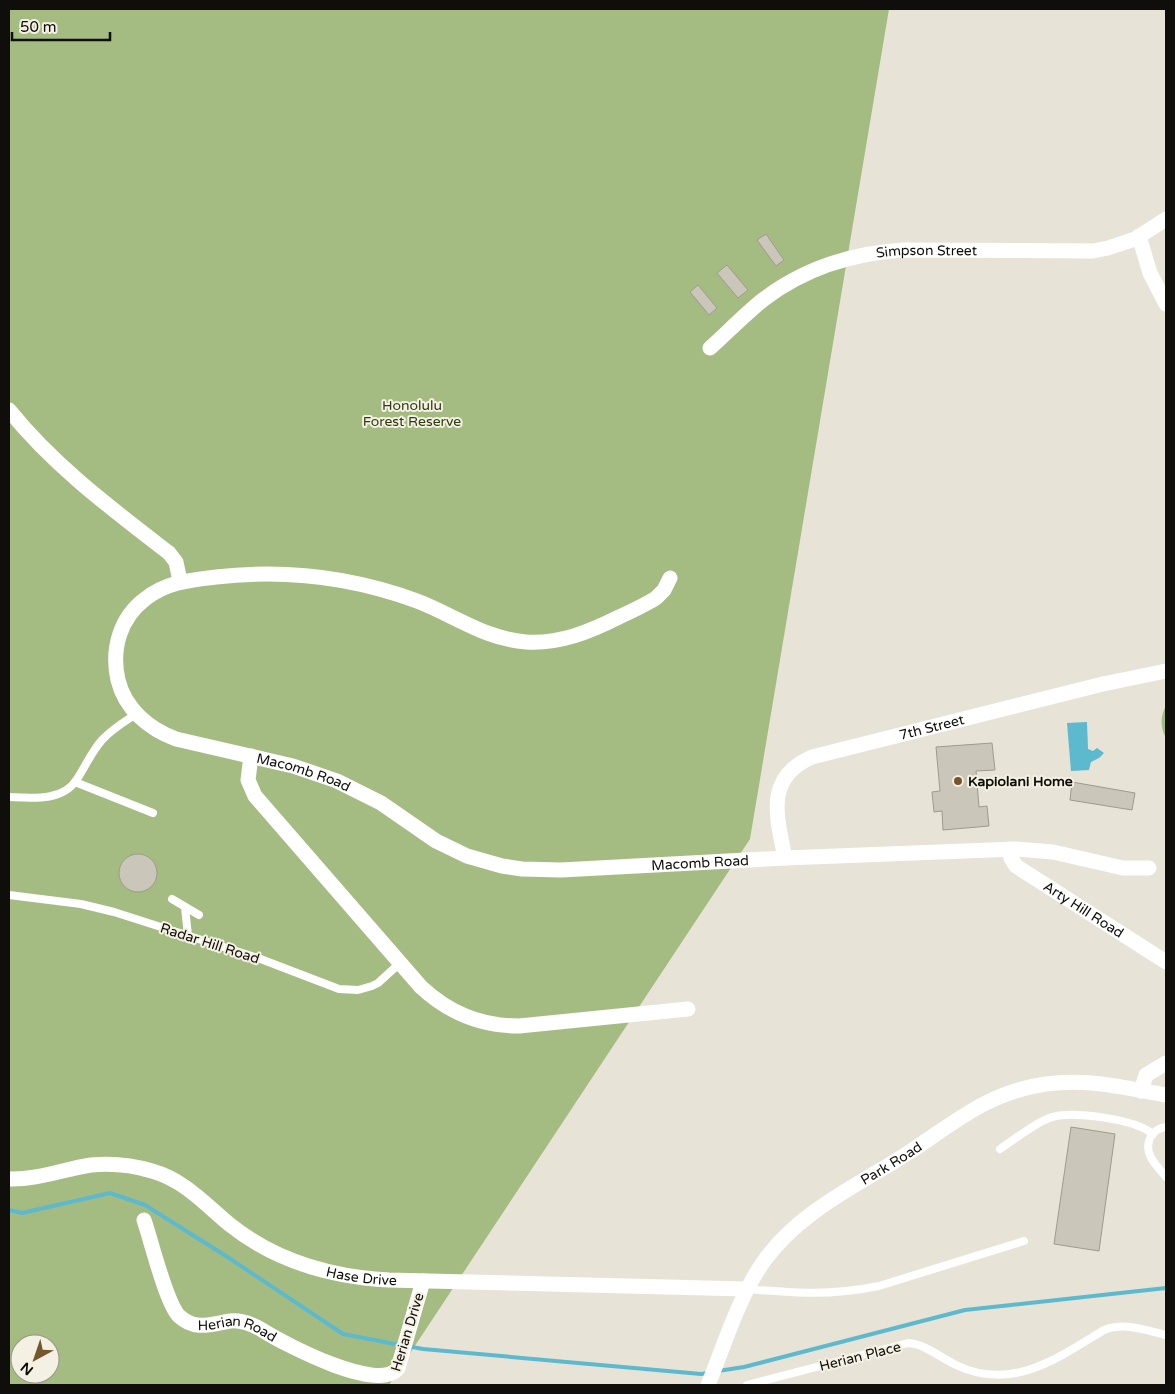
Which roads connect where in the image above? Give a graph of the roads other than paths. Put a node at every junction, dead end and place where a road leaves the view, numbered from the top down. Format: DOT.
graph roads {
  1 [pos="1166,219"];
  2 [pos="1139,236"];
  3 [pos="1166,304"];
  4 [pos="710,348"];
  5 [pos="9,410"];
  6 [pos="670,578"];
  7 [pos="180,581"];
  8 [pos="1166,671"];
  9 [pos="136,714"];
  10 [pos="251,756"];
  11 [pos="75,782"];
  12 [pos="9,797"];
  13 [pos="154,813"];
  14 [pos="1009,849"];
  15 [pos="785,858"];
  16 [pos="1149,868"];
  17 [pos="9,895"];
  18 [pos="172,899"];
  19 [pos="185,907"];
  20 [pos="199,915"];
  21 [pos="188,936"];
  22 [pos="1166,962"];
  23 [pos="400,963"];
  24 [pos="688,1009"];
  25 [pos="1166,1063"];
  26 [pos="1141,1091"];
  27 [pos="1166,1095"];
  28 [pos="1166,1127"];
  29 [pos="1153,1134"];
  30 [pos="1000,1149"];
  31 [pos="1166,1177"];
  32 [pos="9,1179"];
  33 [pos="144,1220"];
  34 [pos="1024,1241"];
  35 [pos="422,1281"];
  36 [pos="746,1289"];
  37 [pos="1166,1335"];
  38 [pos="389,1380"];
  39 [pos="708,1385"];
  40 [pos="747,1385"];
  1 -- 2 [label="street, Simpson Street"];
  2 -- 3 [label="street"];
  2 -- 4 [label="street, Simpson Street"];
  5 -- 7 [label="street"];
  6 -- 7 [label="street, Macomb Road"];
  7 -- 9 [label="street, Macomb Road"];
  8 -- 15 [label="street, 7th Street"];
  9 -- 10 [label="street, Macomb Road"];
  9 -- 11 [label="lane"];
  10 -- 15 [label="street, Macomb Road"];
  10 -- 23 [label="street"];
  11 -- 12 [label="lane"];
  11 -- 13 [label="lane"];
  14 -- 15 [label="street, Macomb Road"];
  14 -- 16 [label="street, Macomb Road"];
  14 -- 22 [label="street, Arty Hill Road"];
  17 -- 21 [label="lane, Radar Hill Road"];
  18 -- 19 [label="lane"];
  19 -- 20 [label="lane"];
  19 -- 21 [label="lane"];
  21 -- 23 [label="lane, Radar Hill Road"];
  23 -- 24 [label="street"];
  25 -- 26 [label="street"];
  26 -- 27 [label="street, Park Road"];
  26 -- 36 [label="street, Park Road"];
  28 -- 29 [label="lane"];
  29 -- 30 [label="lane"];
  29 -- 31 [label="lane"];
  32 -- 35 [label="street, Hase Drive"];
  33 -- 38 [label="street, Herian Road"];
  34 -- 36 [label="lane"];
  35 -- 36 [label="street, Hase Drive"];
  35 -- 38 [label="street, Herian Drive"];
  36 -- 39 [label="street, Park Road"];
  37 -- 40 [label="lane, Herian Place"];
}
